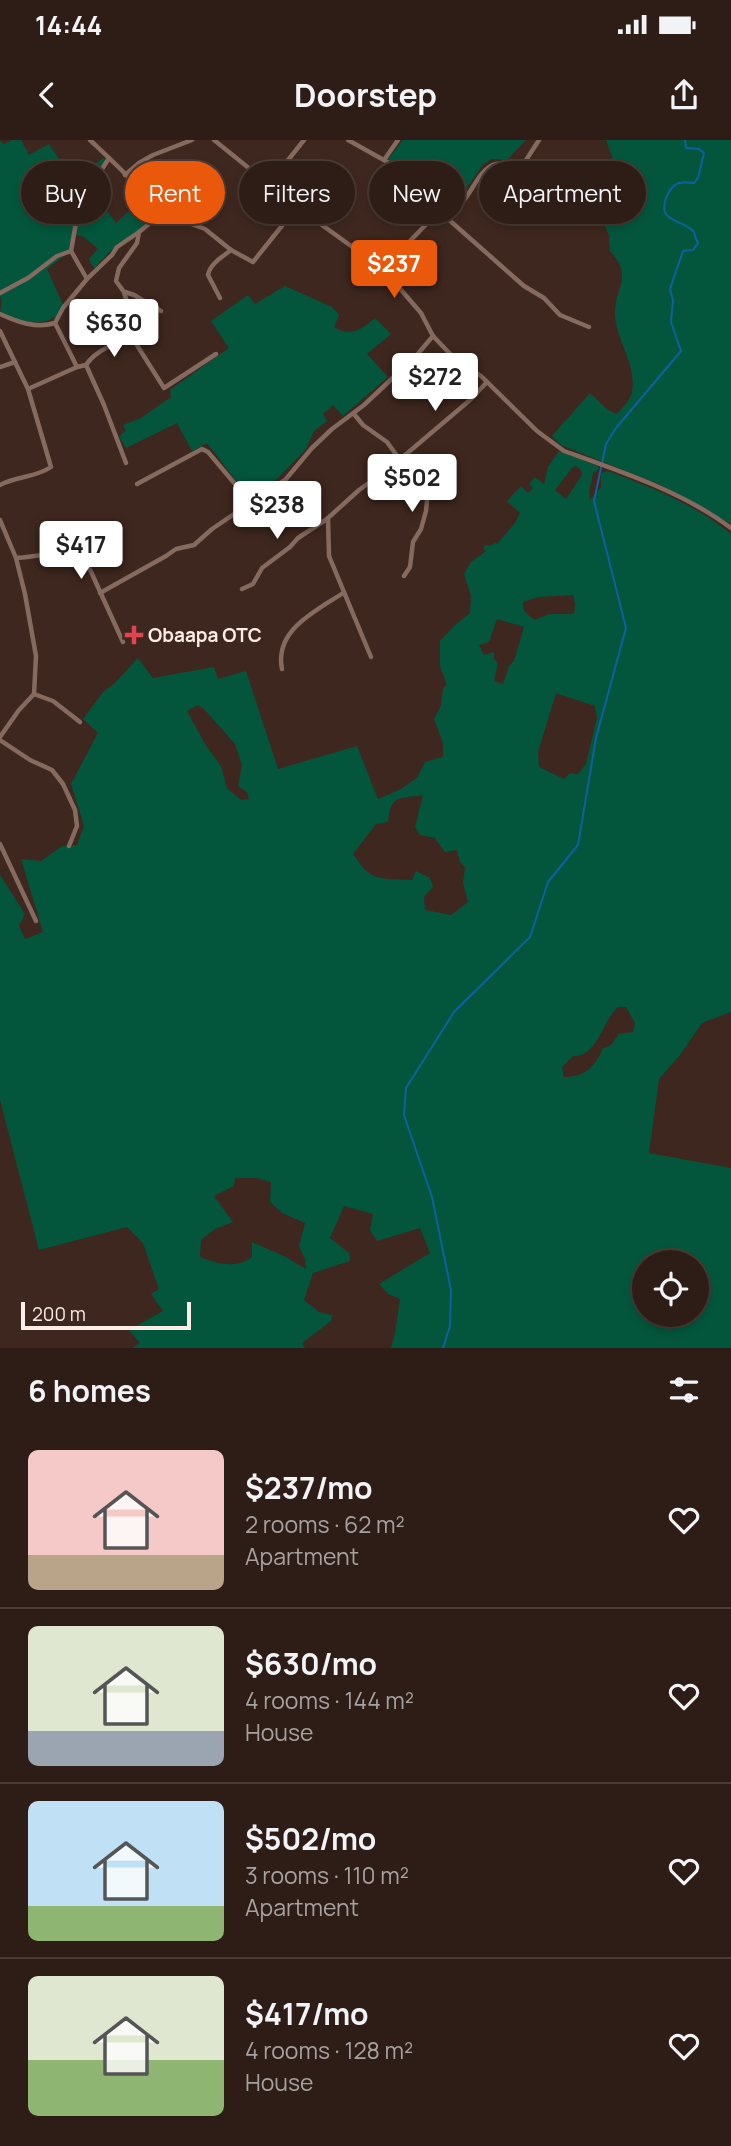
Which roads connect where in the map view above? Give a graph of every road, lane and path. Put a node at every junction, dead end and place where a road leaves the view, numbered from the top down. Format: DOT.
graph roads {
  1 [pos="90,140"];
  2 [pos="192,140"];
  3 [pos="226,140"];
  4 [pos="304,140"];
  5 [pos="348,140"];
  6 [pos="398,140"];
  7 [pos="540,140"];
  8 [pos="216,142"];
  9 [pos="109,158"];
  10 [pos="384,160"];
  11 [pos="142,161"];
  12 [pos="240,161"];
  13 [pos="287,161"];
  14 [pos="526,161"];
  15 [pos="125,175"];
  16 [pos="479,182"];
  17 [pos="465,199"];
  18 [pos="149,224"];
  19 [pos="192,224"];
  20 [pos="283,224"];
  21 [pos="321,224"];
  22 [pos="426,224"];
  23 [pos="454,224"];
  24 [pos="139,232"];
  25 [pos="231,250"];
  26 [pos="71,251"];
  27 [pos="383,269"];
  28 [pos="87,279"];
  29 [pos="124,292"];
  30 [pos="0,293"];
  31 [pos="220,298"];
  32 [pos="161,311"];
  33 [pos="0,314"];
  34 [pos="55,323"];
  35 [pos="589,327"];
  36 [pos="0,331"];
  37 [pos="433,336"];
  38 [pos="133,339"];
  39 [pos="216,354"];
  40 [pos="15,362"];
  41 [pos="86,365"];
  42 [pos="0,367"];
  43 [pos="77,367"];
  44 [pos="487,382"];
  45 [pos="28,389"];
  46 [pos="354,414"];
  47 [pos="399,460"];
  48 [pos="126,463"];
  49 [pos="137,484"];
  50 [pos="0,485"];
  51 [pos="251,503"];
  52 [pos="328,518"];
  53 [pos="0,520"];
  54 [pos="731,528"];
  55 [pos="16,558"];
  56 [pos="404,576"];
  57 [pos="243,589"];
  58 [pos="100,593"];
  59 [pos="344,593"];
  60 [pos="123,642"];
  61 [pos="371,657"];
  62 [pos="282,669"];
  63 [pos="34,694"];
  64 [pos="80,722"];
  65 [pos="0,738"];
  66 [pos="0,844"];
  67 [pos="69,846"];
  68 [pos="36,921"];
  1 -- 9 [label="street"];
  2 -- 11 [label="street"];
  3 -- 8 [label="street"];
  4 -- 13 [label="street"];
  5 -- 10 [label="street"];
  6 -- 10 [label="street"];
  7 -- 14 [label="street"];
  8 -- 12 [label="street"];
  9 -- 15 [label="street"];
  9 -- 26 [label="street"];
  16 -- 17 [label="street"];
  18 -- 24 [label="street"];
  19 -- 25 [label="street"];
  20 -- 25 [label="street"];
  21 -- 27 [label="street"];
  22 -- 27 [label="street"];
  23 -- 35 [label="street"];
  24 -- 28 [label="street"];
  24 -- 29 [label="street"];
  25 -- 31 [label="street"];
  26 -- 28 [label="street"];
  26 -- 30 [label="street"];
  27 -- 37 [label="street"];
  28 -- 34 [label="street"];
  29 -- 32 [label="street"];
  29 -- 38 [label="street"];
  33 -- 34 [label="street"];
  34 -- 43 [label="street"];
  36 -- 40 [label="street"];
  37 -- 44 [label="street"];
  37 -- 46 [label="street"];
  38 -- 39 [label="street"];
  38 -- 41 [label="street"];
  40 -- 42 [label="street"];
  40 -- 45 [label="street"];
  41 -- 43 [label="street"];
  41 -- 48 [label="street"];
  43 -- 45 [label="street"];
  44 -- 47 [label="street"];
  44 -- 54 [label="street"];
  45 -- 50 [label="street"];
  46 -- 47 [label="street"];
  46 -- 51 [label="street"];
  47 -- 52 [label="street"];
  47 -- 56 [label="street"];
  49 -- 51 [label="street"];
  51 -- 58 [label="street"];
  52 -- 57 [label="street"];
  52 -- 59 [label="street"];
  53 -- 55 [label="street"];
  55 -- 58 [label="street"];
  55 -- 63 [label="street"];
  58 -- 60 [label="street"];
  59 -- 61 [label="street"];
  59 -- 62 [label="street"];
  63 -- 64 [label="street"];
  63 -- 65 [label="street"];
  65 -- 67 [label="street"];
  66 -- 68 [label="street"];
}
